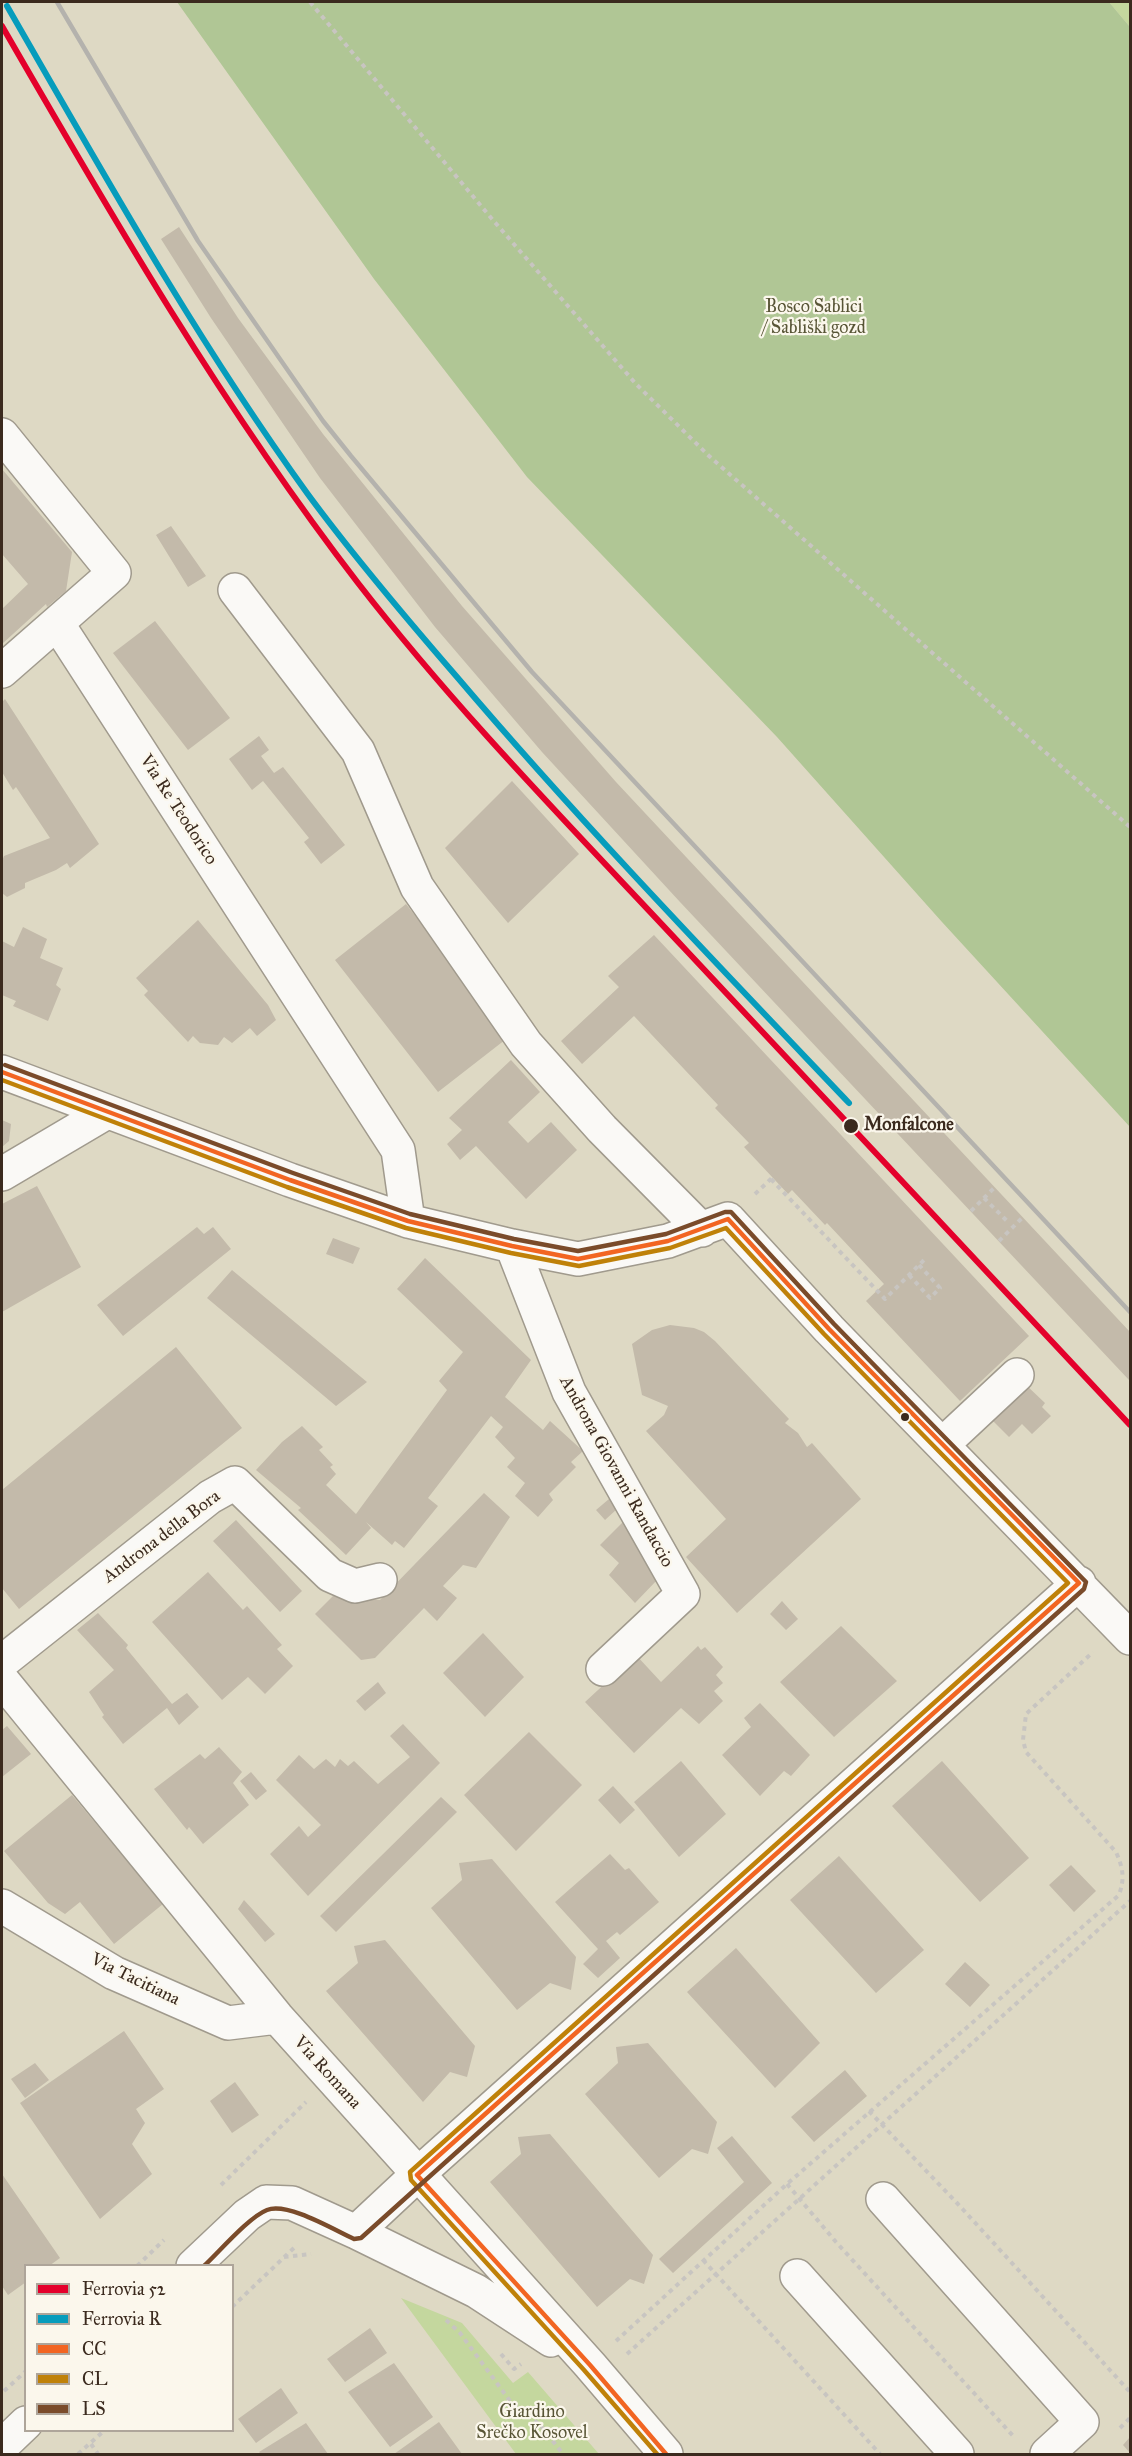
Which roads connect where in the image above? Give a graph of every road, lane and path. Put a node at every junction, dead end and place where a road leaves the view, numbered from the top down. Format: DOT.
graph roads {
  1 [pos="310,2"];
  2 [pos="2,435"];
  3 [pos="235,590"];
  4 [pos="57,623"];
  5 [pos="2,671"];
  6 [pos="1131,827"];
  7 [pos="2,1072"];
  8 [pos="107,1112"];
  9 [pos="2,1174"];
  10 [pos="771,1179"];
  11 [pos="995,1187"];
  12 [pos="984,1198"];
  13 [pos="971,1210"];
  14 [pos="1023,1217"];
  15 [pos="408,1221"];
  16 [pos="1007,1221"];
  17 [pos="715,1225"];
  18 [pos="999,1241"];
  19 [pos="512,1246"];
  20 [pos="927,1257"];
  21 [pos="919,1265"];
  22 [pos="909,1275"];
  23 [pos="1017,1375"];
  24 [pos="942,1444"];
  25 [pos="380,1580"];
  26 [pos="1079,1583"];
  27 [pos="1126,1632"];
  28 [pos="2,1662"];
  29 [pos="603,1669"];
  30 [pos="2,1680"];
  31 [pos="1131,1901"];
  32 [pos="2,1906"];
  33 [pos="277,2017"];
  34 [pos="869,2111"];
  35 [pos="882,2124"];
  36 [pos="417,2175"];
  37 [pos="787,2184"];
  38 [pos="799,2199"];
  39 [pos="883,2199"];
  40 [pos="356,2232"];
  41 [pos="703,2260"];
  42 [pos="195,2264"];
  43 [pos="715,2274"];
  44 [pos="797,2276"];
  45 [pos="442,2318"];
  46 [pos="624,2356"];
  47 [pos="590,2365"];
  48 [pos="24,2373"];
  49 [pos="1131,2392"];
  50 [pos="2,2393"];
  51 [pos="24,2425"];
  52 [pos="103,2432"];
  53 [pos="91,2444"];
  54 [pos="2,2446"];
  55 [pos="1034,2450"];
  56 [pos="78,2454"];
  57 [pos="98,2454"];
  58 [pos="563,2454"];
  59 [pos="666,2454"];
  60 [pos="880,2454"];
  61 [pos="957,2454"];
  1 -- 6 [label="path"];
  2 -- 4 [label="street"];
  3 -- 17 [label="street"];
  4 -- 5 [label="street"];
  4 -- 15 [label="street, Via Re Teodorico"];
  7 -- 8 [label="street"];
  8 -- 9 [label="street"];
  8 -- 15 [label="street"];
  10 -- 22 [label="path"];
  11 -- 12 [label="path"];
  12 -- 13 [label="path"];
  12 -- 16 [label="path"];
  14 -- 18 [label="path"];
  15 -- 19 [label="street"];
  17 -- 19 [label="street"];
  17 -- 24 [label="street"];
  19 -- 29 [label="street, Androna Giovanni Randaccio"];
  20 -- 21 [label="path"];
  21 -- 22 [label="path"];
  21 -- 22 [label="path"];
  23 -- 24 [label="street"];
  24 -- 26 [label="street"];
  25 -- 28 [label="street, Androna della Bora"];
  26 -- 27 [label="street"];
  26 -- 36 [label="street"];
  27 -- 34 [label="path"];
  30 -- 33 [label="street, Via Romana"];
  31 -- 35 [label="path"];
  32 -- 33 [label="street, Via Tacitiana"];
  33 -- 36 [label="street, Via Romana"];
  34 -- 35 [label="path"];
  34 -- 37 [label="path"];
  35 -- 38 [label="path"];
  35 -- 49 [label="path"];
  36 -- 40 [label="street"];
  36 -- 47 [label="street, Via Romana"];
  37 -- 38 [label="path"];
  37 -- 41 [label="path"];
  38 -- 43 [label="path"];
  38 -- 55 [label="path"];
  39 -- 55 [label="street"];
  40 -- 42 [label="street"];
  40 -- 47 [label="street"];
  41 -- 43 [label="path"];
  41 -- 47 [label="path"];
  43 -- 46 [label="path"];
  43 -- 60 [label="path"];
  44 -- 61 [label="street"];
  45 -- 58 [label="path"];
  47 -- 59 [label="street, Via Romana"];
  48 -- 50 [label="path"];
  51 -- 54 [label="street"];
  52 -- 53 [label="path"];
  53 -- 56 [label="path"];
  53 -- 57 [label="path"];
}
